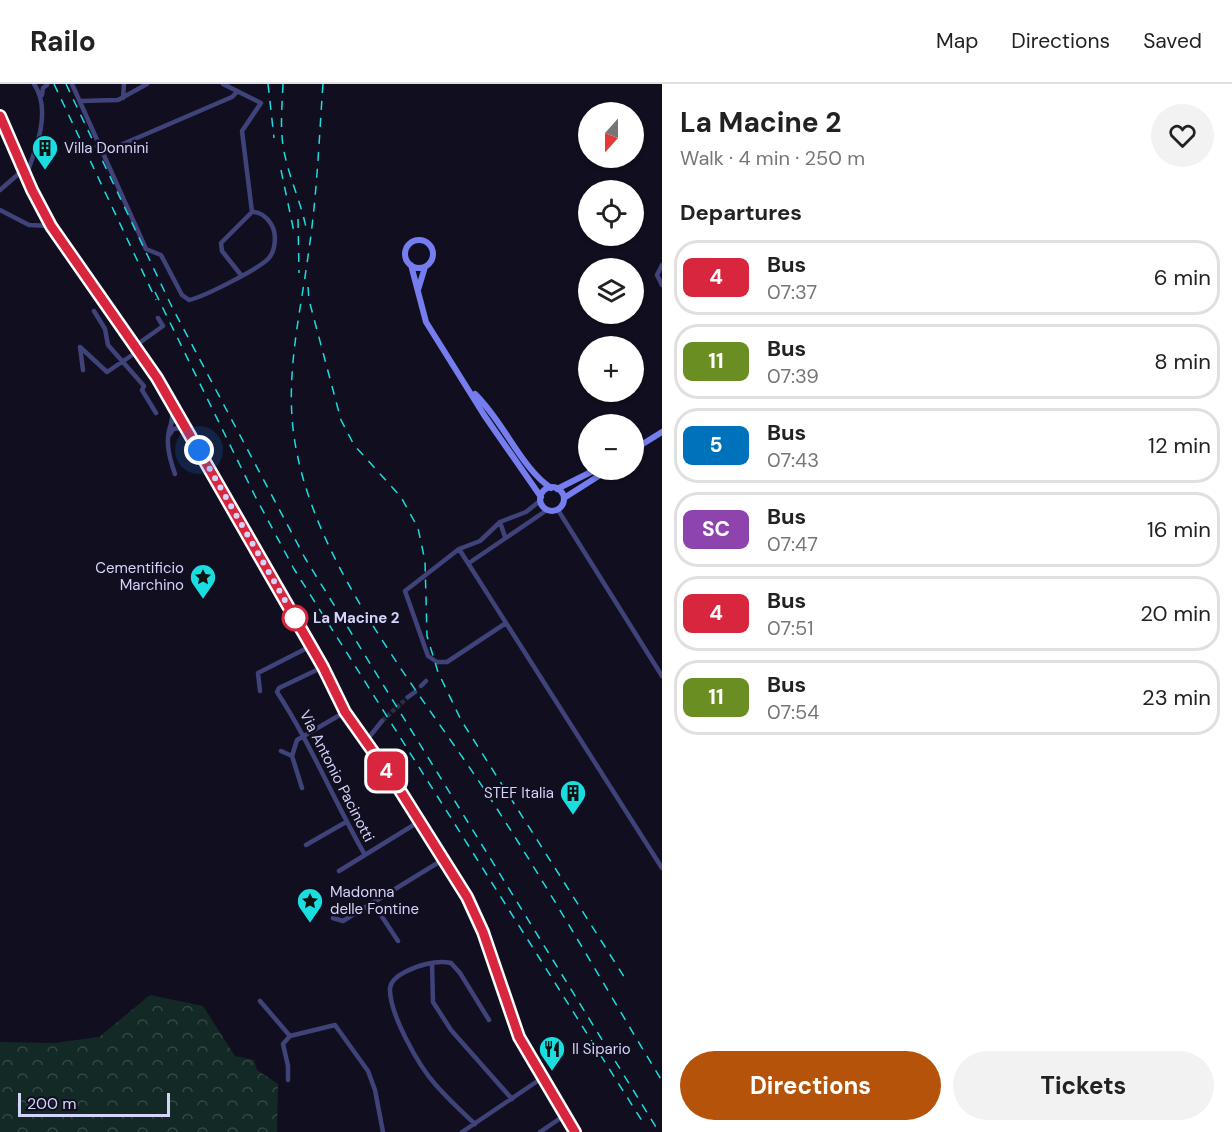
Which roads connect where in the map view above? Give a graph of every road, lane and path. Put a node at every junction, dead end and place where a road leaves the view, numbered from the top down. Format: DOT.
graph roads {
  1 [pos="34,84"];
  2 [pos="72,84"];
  3 [pos="124,84"];
  4 [pos="146,84"];
  5 [pos="223,84"];
  6 [pos="48,85"];
  7 [pos="237,92"];
  8 [pos="123,98"];
  9 [pos="80,101"];
  10 [pos="41,113"];
  11 [pos="0,116"];
  12 [pos="102,153"];
  13 [pos="24,173"];
  14 [pos="0,190"];
  15 [pos="0,210"];
  16 [pos="252,212"];
  17 [pos="51,226"];
  18 [pos="662,264"];
  19 [pos="411,265"];
  20 [pos="425,267"];
  21 [pos="241,275"];
  22 [pos="662,285"];
  23 [pos="418,290"];
  24 [pos="94,311"];
  25 [pos="158,318"];
  26 [pos="137,349"];
  27 [pos="123,363"];
  28 [pos="83,370"];
  29 [pos="470,390"];
  30 [pos="174,406"];
  31 [pos="156,413"];
  32 [pos="181,418"];
  33 [pos="172,427"];
  34 [pos="662,432"];
  35 [pos="191,436"];
  36 [pos="644,443"];
  37 [pos="175,474"];
  38 [pos="578,477"];
  39 [pos="592,480"];
  40 [pos="554,488"];
  41 [pos="564,498"];
  42 [pos="541,499"];
  43 [pos="547,510"];
  44 [pos="558,510"];
  45 [pos="501,522"];
  46 [pos="505,537"];
  47 [pos="459,549"];
  48 [pos="469,563"];
  49 [pos="506,623"];
  50 [pos="310,646"];
  51 [pos="323,667"];
  52 [pos="662,676"];
  53 [pos="426,681"];
  54 [pos="421,687"];
  55 [pos="260,691"];
  56 [pos="415,692"];
  57 [pos="408,697"];
  58 [pos="345,712"];
  59 [pos="382,721"];
  60 [pos="305,735"];
  61 [pos="366,741"];
  62 [pos="280,751"];
  63 [pos="292,756"];
  64 [pos="302,788"];
  65 [pos="420,821"];
  66 [pos="346,822"];
  67 [pos="306,844"];
  68 [pos="365,855"];
  69 [pos="444,859"];
  70 [pos="662,868"];
  71 [pos="339,871"];
  72 [pos="373,903"];
  73 [pos="333,918"];
  74 [pos="398,941"];
  75 [pos="432,963"];
  76 [pos="260,1001"];
  77 [pos="489,1020"];
  78 [pos="290,1036"];
  79 [pos="542,1078"];
  80 [pos="288,1080"];
  81 [pos="512,1099"];
  82 [pos="565,1116"];
  83 [pos="475,1124"];
  84 [pos="383,1132"];
  85 [pos="462,1132"];
  86 [pos="540,1132"];
  87 [pos="575,1132"];
  1 -- 10 [label="street"];
  2 -- 9 [label="street"];
  3 -- 8 [label="street"];
  4 -- 8 [label="street"];
  5 -- 7 [label="street"];
  6 -- 10 [label="street"];
  7 -- 12 [label="street"];
  7 -- 16 [label="street"];
  8 -- 9 [label="street"];
  9 -- 12 [label="street"];
  10 -- 13 [label="street"];
  11 -- 13 [label="main road"];
  12 -- 21 [label="street"];
  13 -- 14 [label="street"];
  13 -- 17 [label="main road"];
  15 -- 17 [label="street"];
  16 -- 21 [label="street"];
  16 -- 21 [label="street"];
  17 -- 26 [label="main road"];
  18 -- 22 [label="street"];
  19 -- 20 [label="main road"];
  19 -- 20 [label="main road"];
  19 -- 23 [label="main road"];
  20 -- 23 [label="main road"];
  23 -- 29 [label="main road"];
  24 -- 27 [label="street"];
  25 -- 26 [label="street"];
  26 -- 27 [label="street"];
  26 -- 30 [label="main road"];
  27 -- 28 [label="street"];
  27 -- 31 [label="street"];
  29 -- 40 [label="main road"];
  29 -- 42 [label="main road"];
  30 -- 32 [label="main road"];
  30 -- 33 [label="street"];
  32 -- 33 [label="street"];
  32 -- 35 [label="main road"];
  33 -- 35 [label="street"];
  33 -- 37 [label="street"];
  34 -- 36 [label="main road"];
  35 -- 50 [label="main road"];
  38 -- 40 [label="main road"];
  39 -- 41 [label="main road"];
  40 -- 41 [label="main road"];
  40 -- 42 [label="main road"];
  41 -- 44 [label="main road"];
  42 -- 43 [label="main road"];
  42 -- 45 [label="street"];
  43 -- 44 [label="main road"];
  43 -- 46 [label="street"];
  44 -- 52 [label="street"];
  45 -- 46 [label="street"];
  45 -- 47 [label="street"];
  46 -- 48 [label="street"];
  47 -- 48 [label="street"];
  47 -- 49 [label="street"];
  48 -- 49 [label="street"];
  49 -- 70 [label="street"];
  50 -- 51 [label="main road"];
  50 -- 55 [label="street"];
  51 -- 58 [label="main road"];
  51 -- 60 [label="street, Via Antonio Pacinotti"];
  53 -- 54 [label="street"];
  56 -- 57 [label="street"];
  58 -- 60 [label="street"];
  58 -- 61 [label="main road"];
  59 -- 61 [label="street"];
  60 -- 63 [label="street"];
  60 -- 66 [label="street, Via Antonio Pacinotti"];
  61 -- 65 [label="main road"];
  62 -- 63 [label="street"];
  63 -- 64 [label="street"];
  65 -- 68 [label="street"];
  65 -- 69 [label="main road"];
  66 -- 67 [label="street"];
  66 -- 68 [label="street, Via Antonio Pacinotti"];
  68 -- 71 [label="street"];
  69 -- 72 [label="street"];
  69 -- 79 [label="main road"];
  72 -- 73 [label="street"];
  72 -- 74 [label="street"];
  75 -- 77 [label="street"];
  75 -- 81 [label="street"];
  75 -- 83 [label="street"];
  76 -- 78 [label="street"];
  78 -- 80 [label="street"];
  78 -- 84 [label="street"];
  79 -- 81 [label="street"];
  79 -- 82 [label="main road"];
  81 -- 83 [label="street"];
  82 -- 86 [label="street"];
  82 -- 87 [label="main road"];
  83 -- 85 [label="street"];
}
